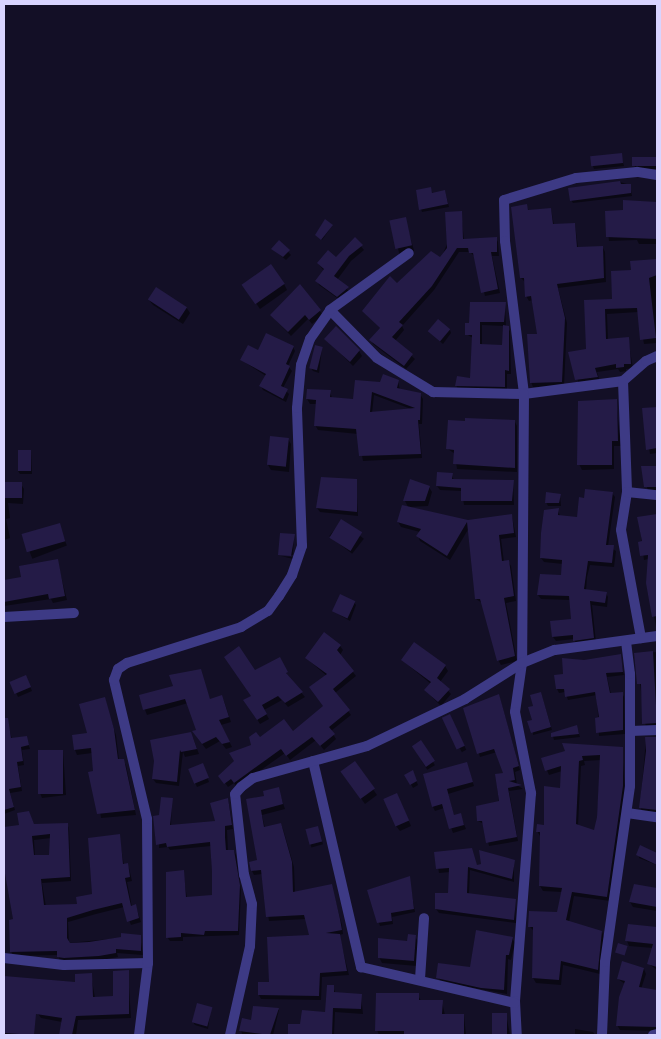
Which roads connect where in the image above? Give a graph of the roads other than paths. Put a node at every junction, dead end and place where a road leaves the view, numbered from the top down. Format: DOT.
graph roads {
  1 [pos="657,174"];
  2 [pos="409,252"];
  3 [pos="330,310"];
  4 [pos="657,356"];
  5 [pos="623,381"];
  6 [pos="524,394"];
  7 [pos="627,492"];
  8 [pos="657,495"];
  9 [pos="74,612"];
  10 [pos="4,617"];
  11 [pos="657,636"];
  12 [pos="640,638"];
  13 [pos="626,641"];
  14 [pos="522,663"];
  15 [pos="657,730"];
  16 [pos="631,731"];
  17 [pos="312,761"];
  18 [pos="627,813"];
  19 [pos="657,817"];
  20 [pos="424,918"];
  21 [pos="4,958"];
  22 [pos="148,963"];
  23 [pos="420,979"];
  24 [pos="516,1003"];
  25 [pos="657,1034"];
  26 [pos="139,1035"];
  27 [pos="230,1035"];
  28 [pos="517,1035"];
  29 [pos="602,1035"];
  30 [pos="653,1035"];
  1 -- 6 [label="street"];
  2 -- 3 [label="street"];
  3 -- 6 [label="street"];
  3 -- 22 [label="street"];
  4 -- 5 [label="street"];
  5 -- 6 [label="street"];
  5 -- 7 [label="street"];
  6 -- 14 [label="street"];
  7 -- 8 [label="street"];
  7 -- 12 [label="street"];
  9 -- 10 [label="street"];
  11 -- 12 [label="street"];
  12 -- 13 [label="street"];
  13 -- 14 [label="street"];
  13 -- 16 [label="street"];
  14 -- 17 [label="street"];
  14 -- 24 [label="street"];
  15 -- 16 [label="street"];
  16 -- 18 [label="street"];
  17 -- 23 [label="street"];
  17 -- 27 [label="street"];
  18 -- 19 [label="street"];
  18 -- 29 [label="street"];
  20 -- 23 [label="street"];
  21 -- 22 [label="street"];
  22 -- 26 [label="street"];
  23 -- 24 [label="street"];
  24 -- 28 [label="street"];
  25 -- 30 [label="street"];
}
